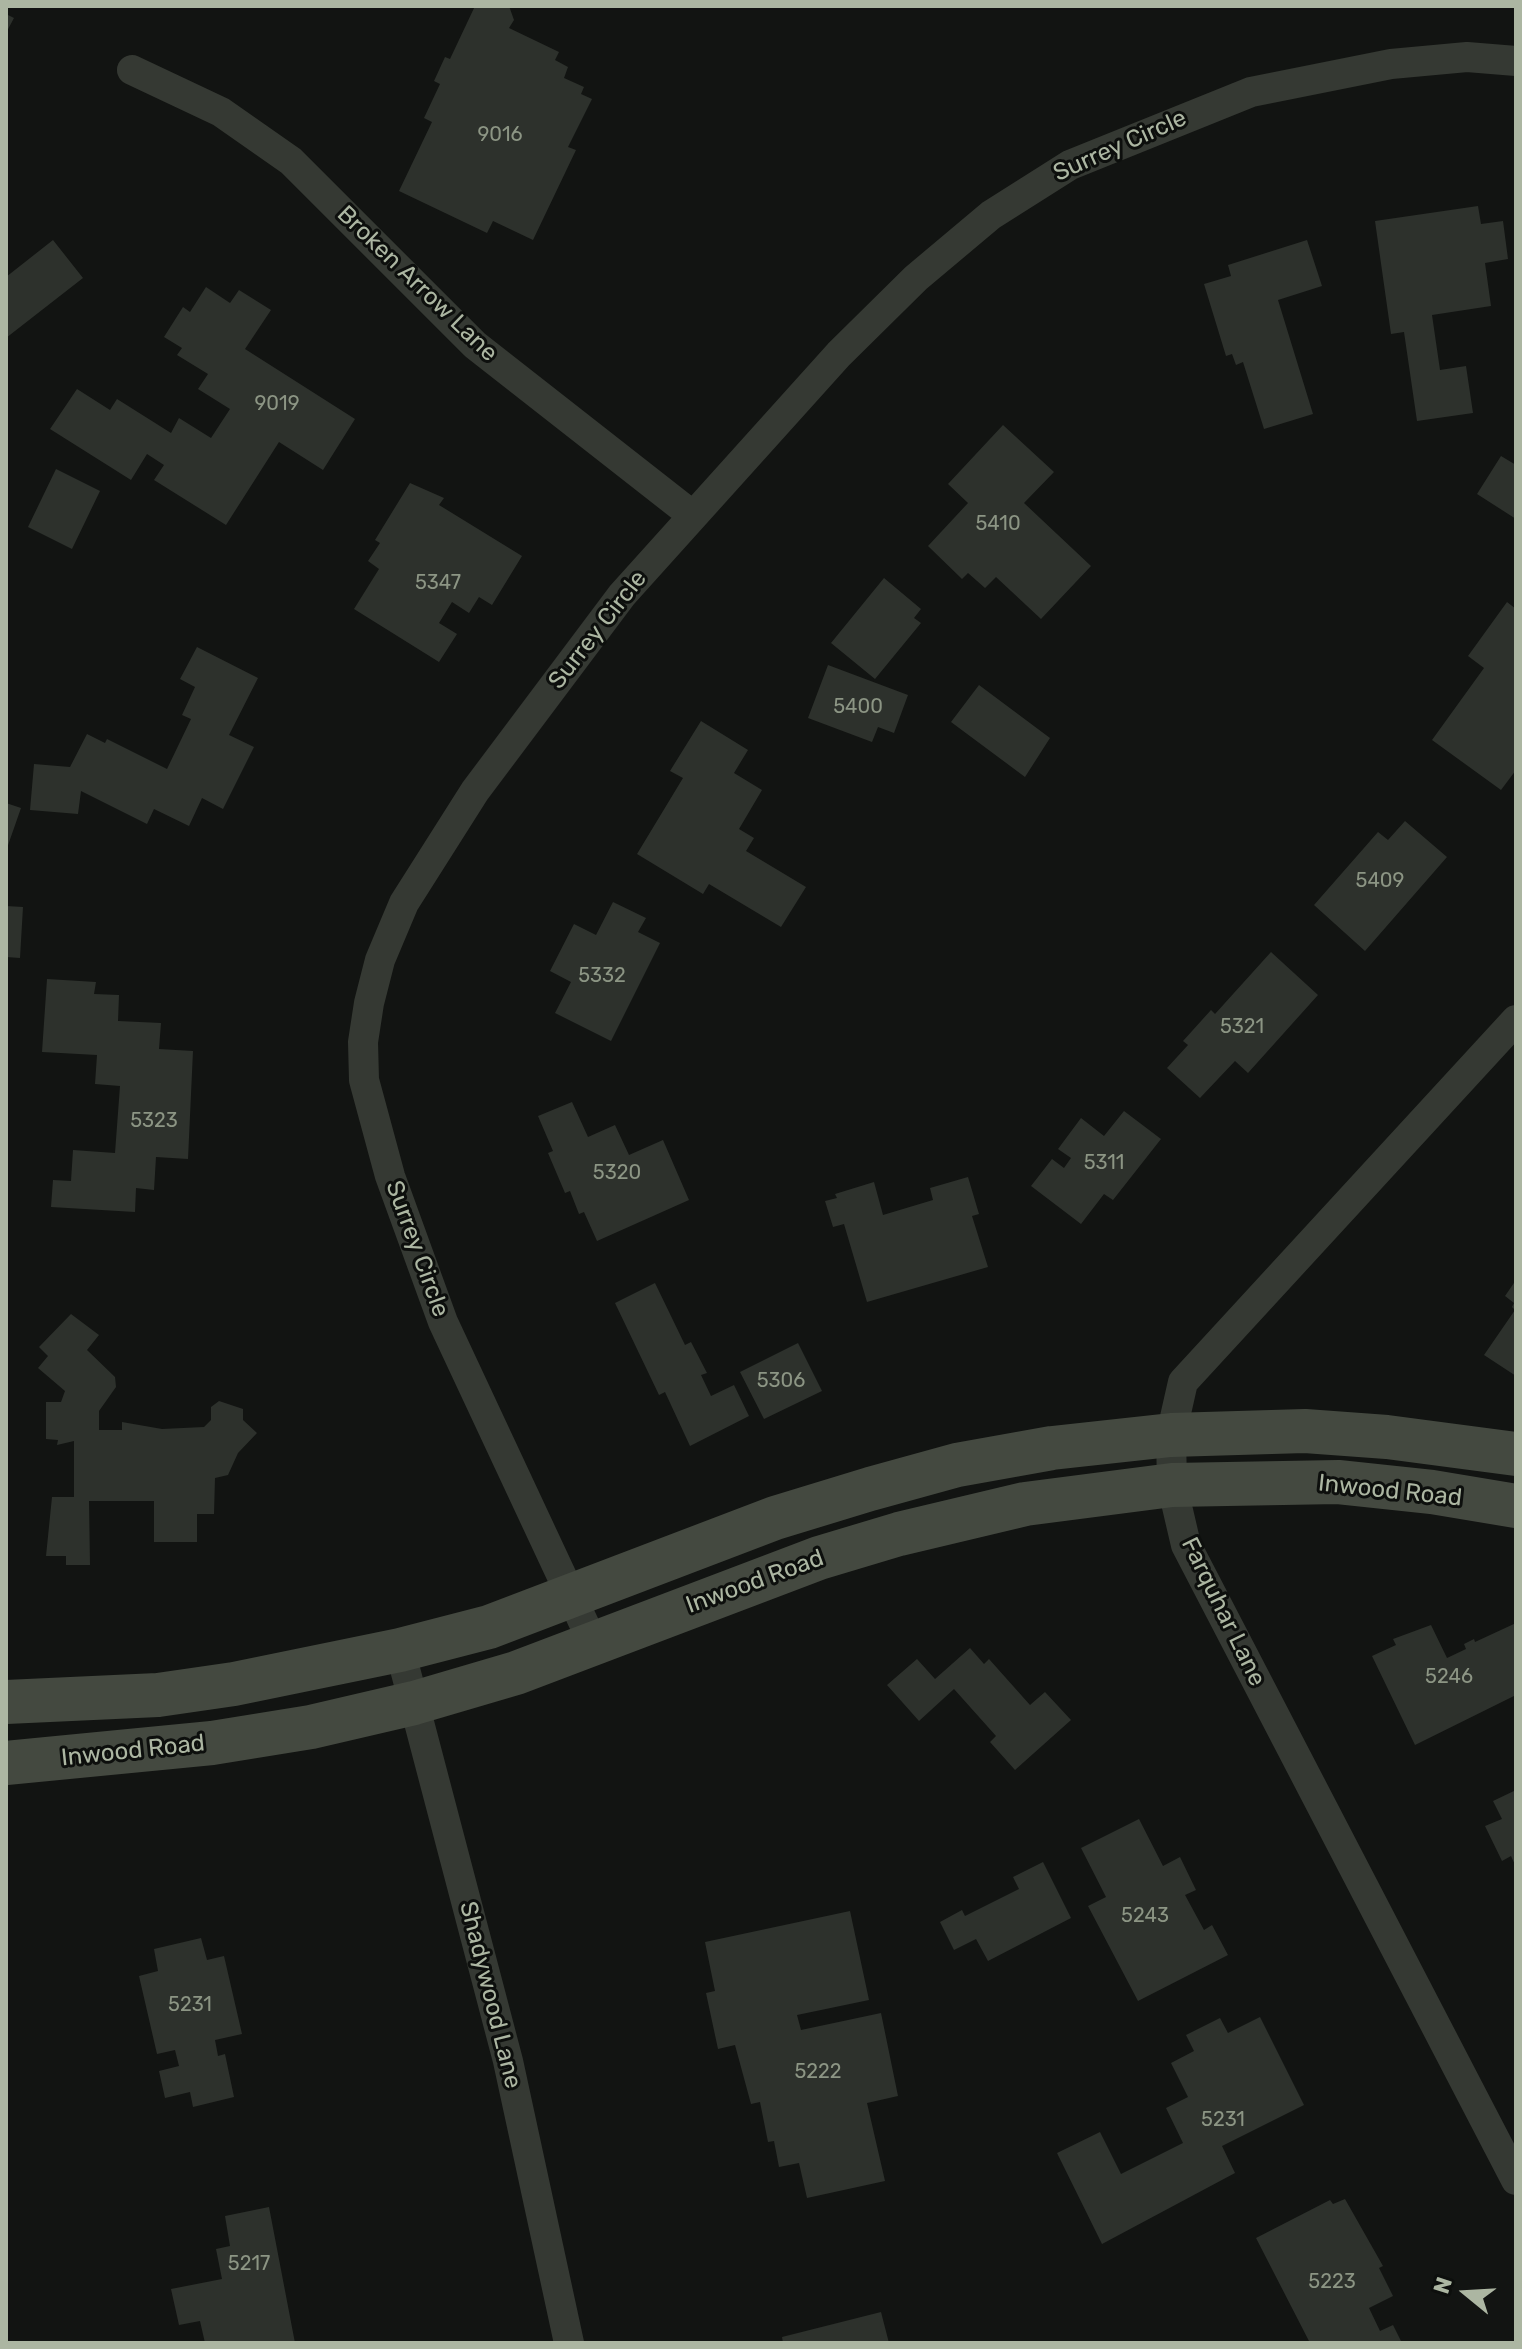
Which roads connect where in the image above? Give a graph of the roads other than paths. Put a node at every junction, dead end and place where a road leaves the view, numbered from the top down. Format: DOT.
graph roads {
  1 [pos="1516,61"];
  2 [pos="132,70"];
  3 [pos="692,515"];
  4 [pos="1516,1020"];
  5 [pos="1171,1435"];
  6 [pos="1516,1454"];
  7 [pos="1172,1485"];
  8 [pos="1516,1506"];
  9 [pos="574,1597"];
  10 [pos="594,1645"];
  11 [pos="400,1650"];
  12 [pos="6,1702"];
  13 [pos="414,1703"];
  14 [pos="6,1763"];
  15 [pos="1516,2180"];
  16 [pos="569,2343"];
  1 -- 3 [label="street, Surrey Circle"];
  2 -- 3 [label="street, Broken Arrow Lane"];
  3 -- 9 [label="street, Surrey Circle"];
  4 -- 5 [label="street, Farquhar Lane"];
  5 -- 6 [label="main road, Inwood Road"];
  5 -- 7 [label="street, Farquhar Lane"];
  5 -- 9 [label="main road, Inwood Road"];
  7 -- 8 [label="main road, Inwood Road"];
  7 -- 10 [label="main road, Inwood Road"];
  7 -- 15 [label="street, Farquhar Lane"];
  9 -- 10 [label="street, Surrey Circle"];
  9 -- 11 [label="main road, Inwood Road"];
  10 -- 13 [label="main road, Inwood Road"];
  11 -- 12 [label="main road, Inwood Road"];
  11 -- 13 [label="street, Shadywood Lane"];
  13 -- 14 [label="main road, Inwood Road"];
  13 -- 16 [label="street, Shadywood Lane"];
}
